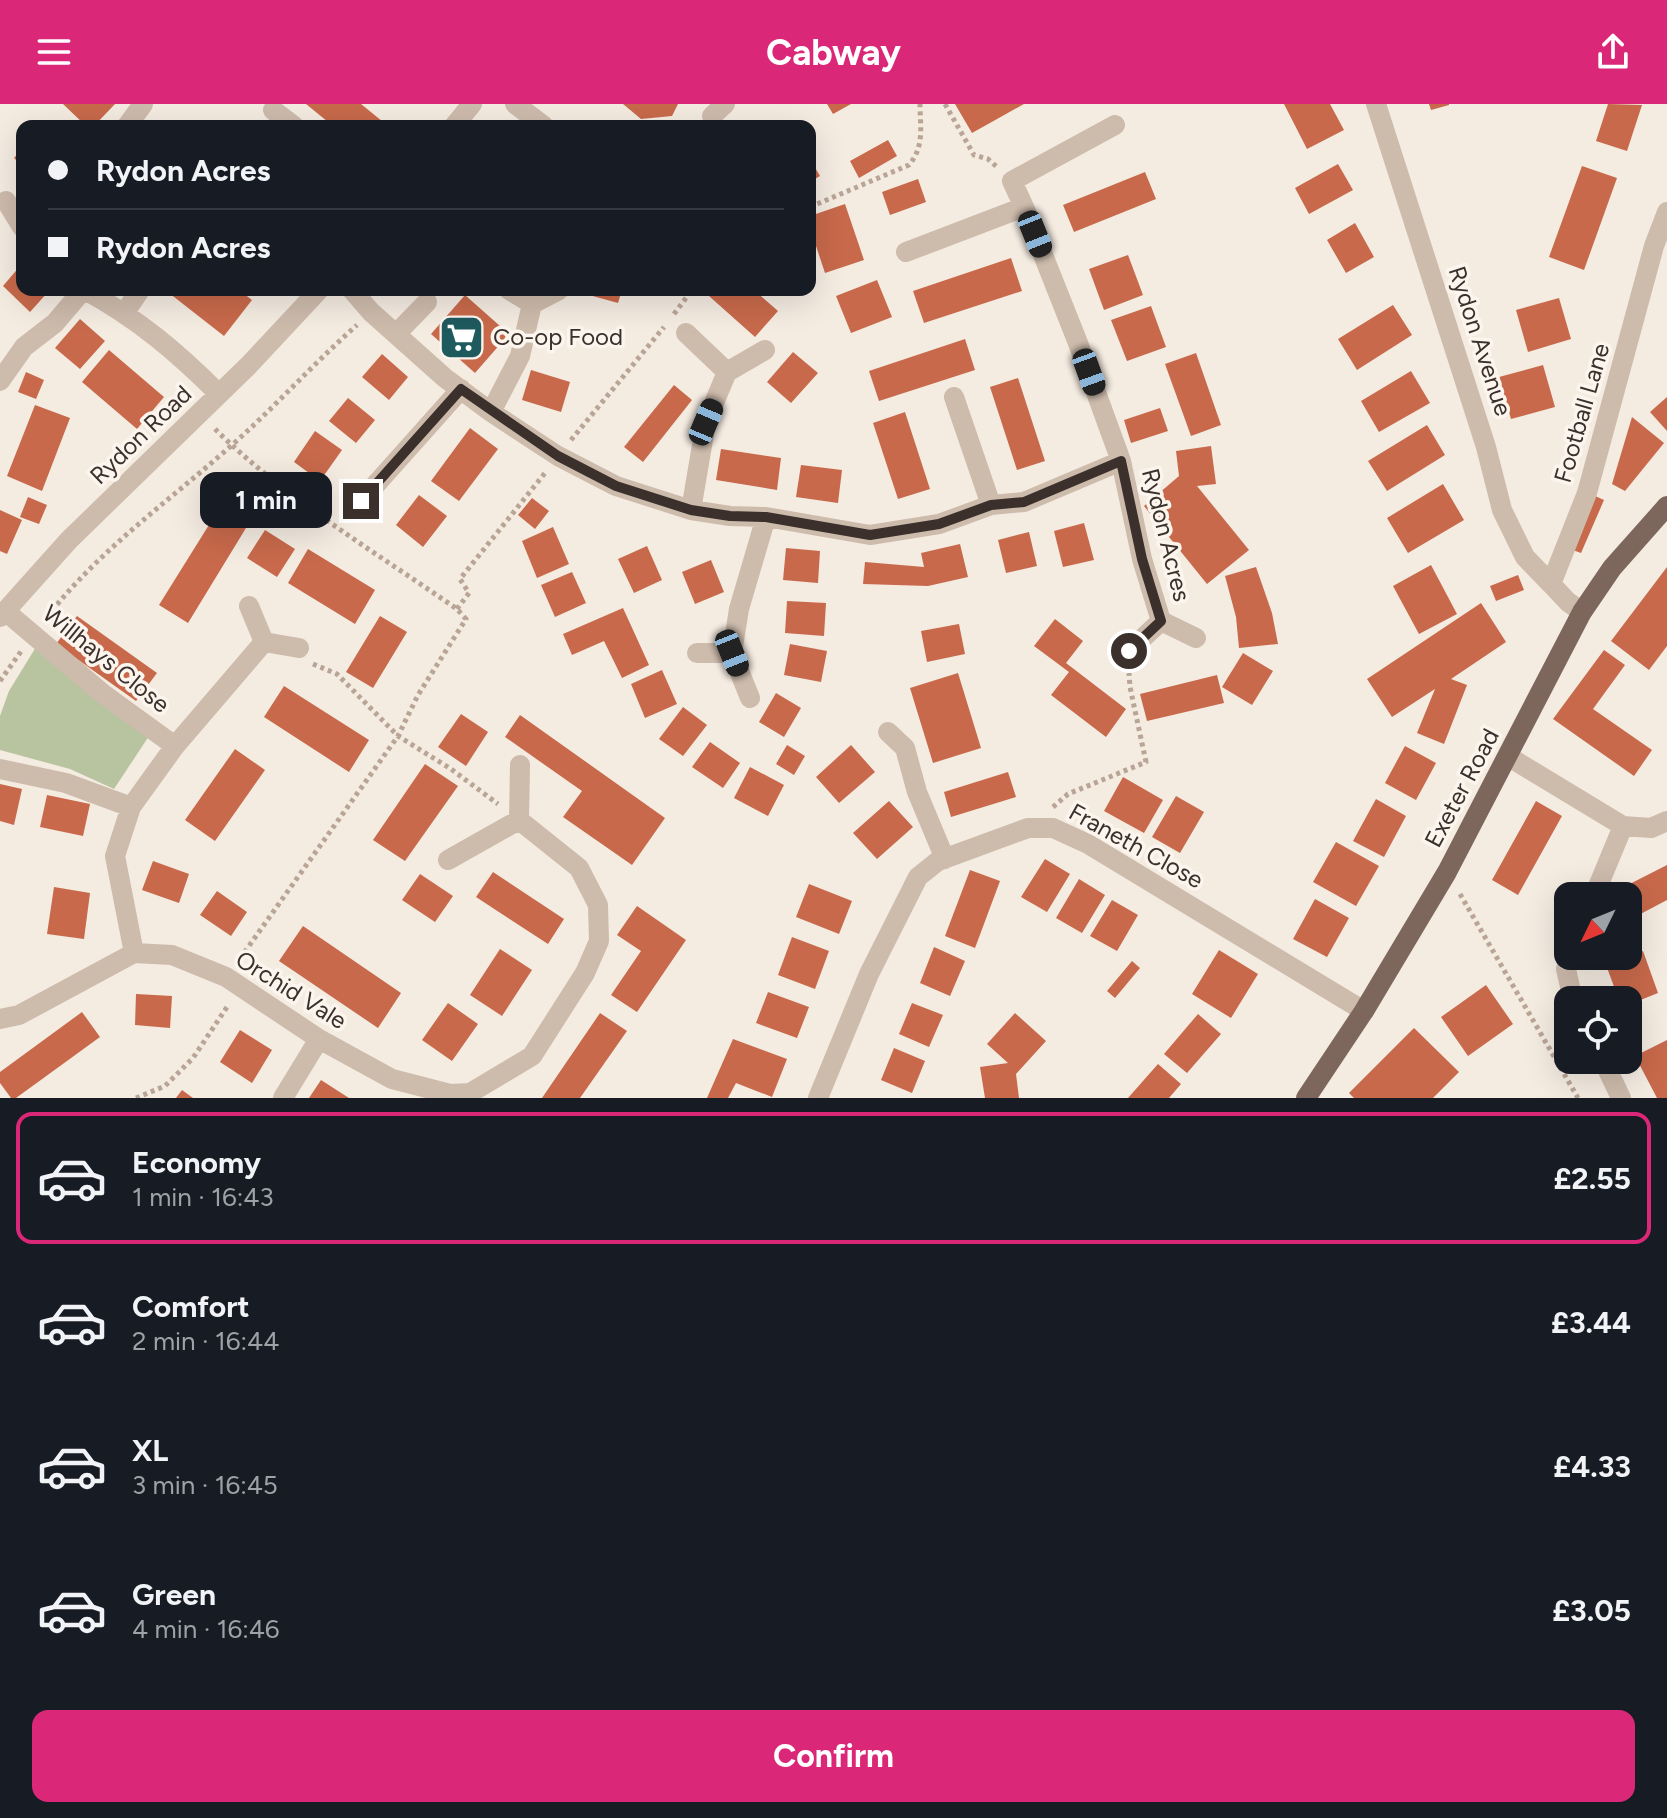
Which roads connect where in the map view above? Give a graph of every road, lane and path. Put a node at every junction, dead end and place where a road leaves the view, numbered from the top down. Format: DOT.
graph roads {
  1 [pos="472,104"];
  2 [pos="515,104"];
  3 [pos="920,104"];
  4 [pos="945,104"];
  5 [pos="1376,104"];
  6 [pos="459,120"];
  7 [pos="536,120"];
  8 [pos="1115,125"];
  9 [pos="1012,181"];
  10 [pos="816,204"];
  11 [pos="1024,207"];
  12 [pos="1667,212"];
  13 [pos="906,252"];
  14 [pos="79,296"];
  15 [pos="95,296"];
  16 [pos="136,296"];
  17 [pos="313,296"];
  18 [pos="357,296"];
  19 [pos="519,296"];
  20 [pos="547,296"];
  21 [pos="427,302"];
  22 [pos="532,304"];
  23 [pos="125,312"];
  24 [pos="371,312"];
  25 [pos="686,333"];
  26 [pos="396,334"];
  27 [pos="765,350"];
  28 [pos="727,372"];
  29 [pos="0,381"];
  30 [pos="461,389"];
  31 [pos="219,394"];
  32 [pos="954,397"];
  33 [pos="491,412"];
  34 [pos="200,414"];
  35 [pos="232,446"];
  36 [pos="1121,461"];
  37 [pos="361,501"];
  38 [pos="991,505"];
  39 [pos="1667,506"];
  40 [pos="691,510"];
  41 [pos="766,517"];
  42 [pos="1551,584"];
  43 [pos="249,606"];
  44 [pos="1582,612"];
  45 [pos="2,614"];
  46 [pos="1161,621"];
  47 [pos="33,634"];
  48 [pos="1196,638"];
  49 [pos="264,642"];
  50 [pos="299,648"];
  51 [pos="1129,651"];
  52 [pos="697,653"];
  53 [pos="732,653"];
  54 [pos="0,681"];
  55 [pos="750,698"];
  56 [pos="888,732"];
  57 [pos="398,736"];
  58 [pos="175,746"];
  59 [pos="1509,757"];
  60 [pos="520,765"];
  61 [pos="0,769"];
  62 [pos="131,807"];
  63 [pos="519,820"];
  64 [pos="1667,821"];
  65 [pos="1623,826"];
  66 [pos="1028,828"];
  67 [pos="945,859"];
  68 [pos="448,860"];
  69 [pos="1447,872"];
  70 [pos="1600,882"];
  71 [pos="134,953"];
  72 [pos="233,982"];
  73 [pos="1364,1011"];
  74 [pos="0,1019"];
  75 [pos="319,1039"];
  76 [pos="1610,1074"];
  77 [pos="470,1095"];
  78 [pos="136,1098"];
  79 [pos="283,1098"];
  80 [pos="818,1098"];
  81 [pos="1306,1098"];
  82 [pos="1578,1098"];
  83 [pos="1621,1098"];
  1 -- 6 [label="street"];
  2 -- 7 [label="street"];
  3 -- 10 [label="path"];
  4 -- 9 [label="path"];
  5 -- 42 [label="street, Rydon Avenue"];
  8 -- 9 [label="street"];
  9 -- 11 [label="street, Rydon Acres"];
  11 -- 13 [label="street"];
  11 -- 36 [label="street, Rydon Acres"];
  12 -- 42 [label="street, Football Lane"];
  14 -- 29 [label="street"];
  15 -- 23 [label="street"];
  16 -- 23 [label="street"];
  17 -- 31 [label="street, Rydon Road"];
  18 -- 24 [label="street, Rydon Acres"];
  19 -- 22 [label="street"];
  20 -- 22 [label="street"];
  21 -- 26 [label="street"];
  22 -- 33 [label="street"];
  23 -- 31 [label="street"];
  24 -- 26 [label="street, Rydon Acres"];
  24 -- 35 [label="path"];
  25 -- 28 [label="street"];
  26 -- 30 [label="street, Rydon Acres"];
  27 -- 28 [label="street"];
  28 -- 40 [label="street"];
  30 -- 33 [label="street, Rydon Acres"];
  30 -- 37 [label="street"];
  31 -- 34 [label="street, Rydon Road"];
  32 -- 38 [label="street"];
  33 -- 40 [label="street, Rydon Acres"];
  34 -- 35 [label="path"];
  34 -- 45 [label="street, Rydon Road"];
  35 -- 47 [label="path"];
  35 -- 57 [label="path"];
  36 -- 38 [label="street, Rydon Acres"];
  36 -- 46 [label="street, Rydon Acres"];
  38 -- 41 [label="street, Rydon Acres"];
  39 -- 44 [label="main road, Exeter Road"];
  40 -- 41 [label="street, Rydon Acres"];
  41 -- 53 [label="street"];
  42 -- 44 [label="street"];
  43 -- 49 [label="street"];
  44 -- 59 [label="main road, Exeter Road"];
  45 -- 47 [label="street, Willhays Close"];
  46 -- 48 [label="street, Rydon Acres"];
  46 -- 51 [label="street, Rydon Acres"];
  47 -- 54 [label="path"];
  47 -- 58 [label="street, Willhays Close"];
  49 -- 50 [label="street"];
  49 -- 58 [label="street, Willhays Close"];
  50 -- 57 [label="path"];
  51 -- 66 [label="path"];
  52 -- 53 [label="street"];
  53 -- 55 [label="street"];
  56 -- 67 [label="street"];
  57 -- 63 [label="path"];
  57 -- 72 [label="path"];
  58 -- 62 [label="street, Willhays Close"];
  59 -- 65 [label="street"];
  59 -- 69 [label="main road, Exeter Road"];
  60 -- 63 [label="street"];
  61 -- 62 [label="street"];
  62 -- 71 [label="street, Willhays Close"];
  63 -- 68 [label="street"];
  63 -- 77 [label="street, Orchid Vale"];
  64 -- 65 [label="street"];
  65 -- 70 [label="street"];
  66 -- 67 [label="street, Franeth Close"];
  66 -- 73 [label="street, Franeth Close"];
  67 -- 80 [label="street, Franeth Close"];
  69 -- 73 [label="main road, Exeter Road"];
  69 -- 82 [label="path"];
  71 -- 72 [label="street, Orchid Vale"];
  71 -- 74 [label="street"];
  72 -- 75 [label="street, Orchid Vale"];
  72 -- 78 [label="path"];
  73 -- 81 [label="main road, Exeter Road"];
  75 -- 77 [label="street, Orchid Vale"];
  75 -- 79 [label="street"];
  76 -- 83 [label="street"];
}
